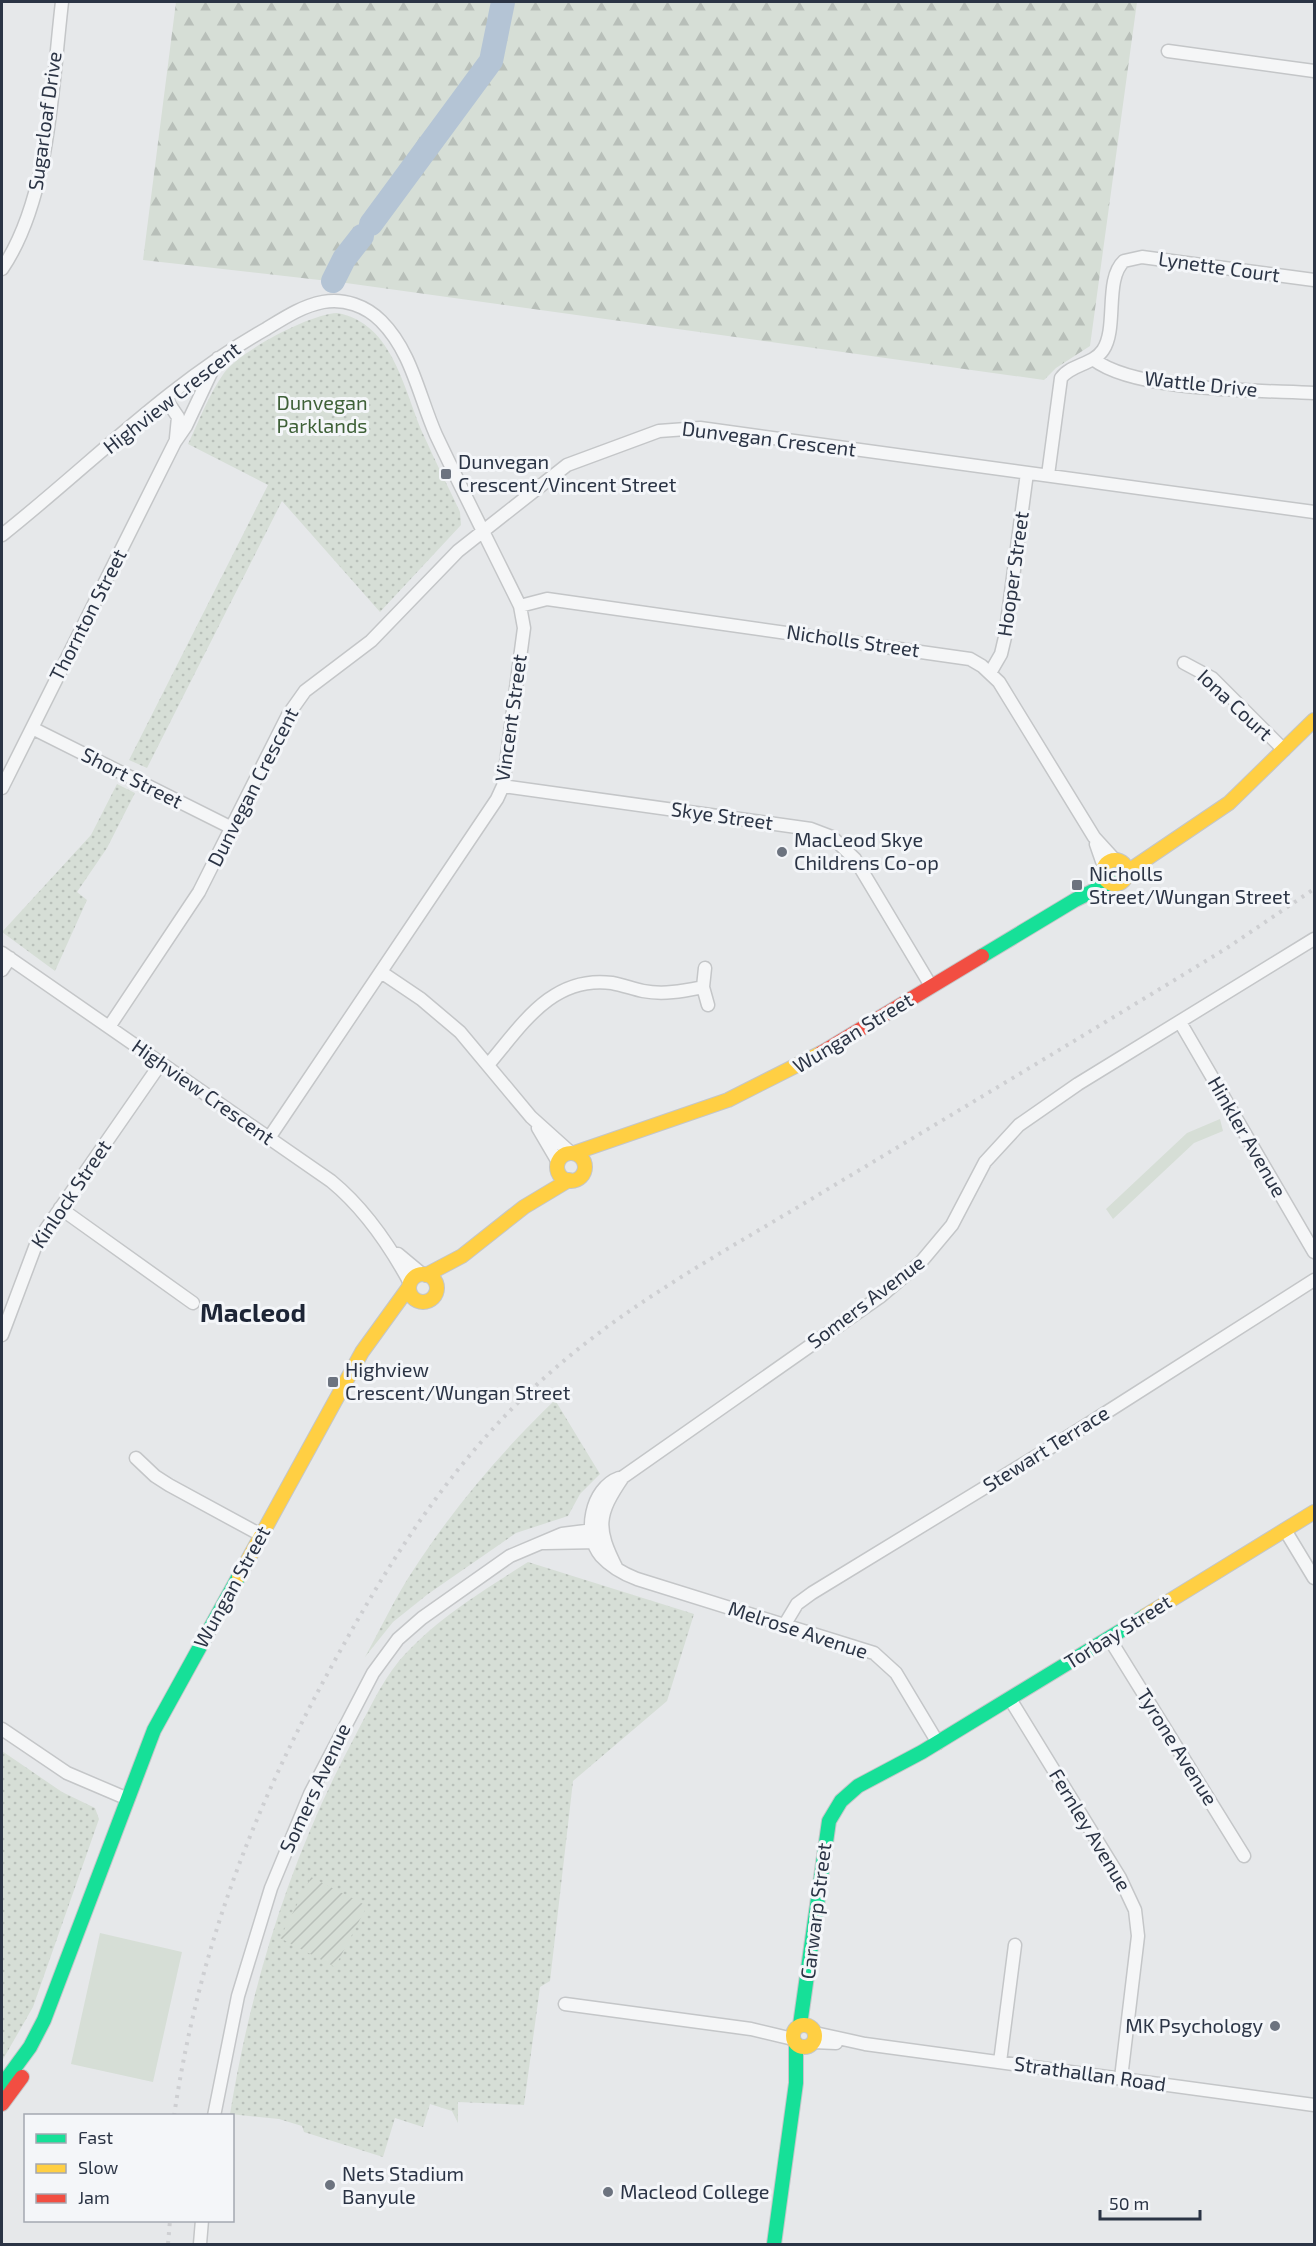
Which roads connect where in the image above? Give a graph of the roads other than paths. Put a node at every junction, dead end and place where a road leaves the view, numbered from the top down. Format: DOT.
graph roads {
  1 [pos="62,2"];
  2 [pos="1168,51"];
  3 [pos="1314,71"];
  4 [pos="2,269"];
  5 [pos="1314,280"];
  6 [pos="361,307"];
  7 [pos="219,357"];
  8 [pos="1093,359"];
  9 [pos="182,386"];
  10 [pos="1314,393"];
  11 [pos="165,398"];
  12 [pos="199,400"];
  13 [pos="175,442"];
  14 [pos="1027,473"];
  15 [pos="1048,475"];
  16 [pos="1314,512"];
  17 [pos="483,529"];
  18 [pos="2,535"];
  19 [pos="520,606"];
  20 [pos="1184,663"];
  21 [pos="990,673"];
  22 [pos="1314,720"];
  23 [pos="32,728"];
  24 [pos="1284,750"];
  25 [pos="503,786"];
  26 [pos="2,788"];
  27 [pos="232,828"];
  28 [pos="1113,869"];
  29 [pos="1314,939"];
  30 [pos="6,955"];
  31 [pos="705,968"];
  32 [pos="2,970"];
  33 [pos="381,972"];
  34 [pos="932,986"];
  35 [pos="703,987"];
  36 [pos="708,1005"];
  37 [pos="1180,1022"];
  38 [pos="109,1027"];
  39 [pos="161,1063"];
  40 [pos="488,1065"];
  41 [pos="531,1117"];
  42 [pos="618,1137"];
  43 [pos="269,1138"];
  44 [pos="573,1153"];
  45 [pos="558,1165"];
  46 [pos="585,1170"];
  47 [pos="569,1180"];
  48 [pos="524,1207"];
  49 [pos="60,1208"];
  50 [pos="1309,1232"];
  51 [pos="390,1248"];
  52 [pos="1314,1252"];
  53 [pos="462,1256"];
  54 [pos="424,1274"];
  55 [pos="1314,1280"];
  56 [pos="410,1285"];
  57 [pos="437,1290"];
  58 [pos="420,1302"];
  59 [pos="193,1303"];
  60 [pos="378,1331"];
  61 [pos="2,1335"];
  62 [pos="136,1458"];
  63 [pos="1314,1512"];
  64 [pos="1285,1530"];
  65 [pos="261,1535"];
  66 [pos="598,1536"];
  67 [pos="1314,1578"];
  68 [pos="785,1624"];
  69 [pos="1109,1638"];
  70 [pos="1010,1699"];
  71 [pos="2,1729"];
  72 [pos="938,1743"];
  73 [pos="128,1799"];
  74 [pos="845,1804"];
  75 [pos="108,1854"];
  76 [pos="1244,1856"];
  77 [pos="1015,1945"];
  78 [pos="565,2004"];
  79 [pos="804,2036"];
  80 [pos="1000,2062"];
  81 [pos="1121,2078"];
  82 [pos="2,2085"];
  83 [pos="2,2104"];
  84 [pos="1314,2104"];
  85 [pos="214,2114"];
  86 [pos="202,2222"];
  87 [pos="200,2244"];
  88 [pos="774,2244"];
  1 -- 4 [label="street, Sugarloaf Drive"];
  2 -- 3 [label="street"];
  5 -- 8 [label="street, Lynette Court"];
  6 -- 7 [label="street, Highview Crescent"];
  6 -- 17 [label="street, Vincent Street"];
  7 -- 9 [label="street, Highview Crescent"];
  7 -- 12 [label="street, Thornton Street"];
  8 -- 10 [label="street, Wattle Drive"];
  8 -- 15 [label="street"];
  9 -- 11 [label="street, Highview Crescent"];
  9 -- 12 [label="street"];
  11 -- 13 [label="street, Thornton Street"];
  11 -- 18 [label="street, Highview Crescent"];
  12 -- 13 [label="street, Thornton Street"];
  13 -- 23 [label="street, Thornton Street"];
  14 -- 15 [label="street, Dunvegan Crescent"];
  14 -- 17 [label="street, Dunvegan Crescent"];
  14 -- 21 [label="street, Hooper Street"];
  15 -- 16 [label="street, Dunvegan Crescent"];
  17 -- 19 [label="street, Vincent Street"];
  17 -- 27 [label="street, Dunvegan Crescent"];
  19 -- 21 [label="street, Nicholls Street"];
  19 -- 25 [label="street, Vincent Street"];
  20 -- 24 [label="street, Iona Court"];
  21 -- 28 [label="street, Nicholls Street"];
  22 -- 24 [label="street, Wungan Street"];
  23 -- 26 [label="street, Thornton Street"];
  23 -- 27 [label="street, Short Street"];
  24 -- 28 [label="street, Wungan Street"];
  25 -- 33 [label="street, Vincent Street"];
  25 -- 34 [label="street, Skye Street"];
  27 -- 38 [label="street, Dunvegan Crescent"];
  28 -- 34 [label="street, Wungan Street"];
  29 -- 37 [label="street, Somers Avenue"];
  30 -- 32 [label="street"];
  30 -- 38 [label="street, Highview Crescent"];
  31 -- 35 [label="street"];
  33 -- 40 [label="street"];
  33 -- 43 [label="street, Vincent Street"];
  34 -- 42 [label="street, Wungan Street"];
  35 -- 36 [label="street"];
  35 -- 40 [label="street"];
  37 -- 50 [label="street, Hinkler Avenue"];
  37 -- 66 [label="street, Somers Avenue"];
  38 -- 39 [label="street, Highview Crescent"];
  39 -- 43 [label="street, Highview Crescent"];
  39 -- 49 [label="street, Kinlock Street"];
  40 -- 41 [label="street"];
  41 -- 44 [label="street"];
  41 -- 45 [label="street"];
  42 -- 44 [label="street, Wungan Street"];
  42 -- 46 [label="street, Wungan Street"];
  43 -- 51 [label="street, Highview Crescent"];
  44 -- 45 [label="street"];
  44 -- 46 [label="street"];
  45 -- 47 [label="street"];
  45 -- 48 [label="street"];
  46 -- 47 [label="street"];
  47 -- 48 [label="street"];
  48 -- 53 [label="street"];
  49 -- 59 [label="street"];
  49 -- 61 [label="street, Kinlock Street"];
  50 -- 52 [label="street, Hinkler Avenue"];
  51 -- 54 [label="street, Highview Crescent"];
  51 -- 56 [label="street, Highview Crescent"];
  53 -- 54 [label="street"];
  53 -- 57 [label="street"];
  54 -- 56 [label="street"];
  54 -- 57 [label="street"];
  55 -- 68 [label="street, Stewart Terrace"];
  56 -- 58 [label="street"];
  56 -- 60 [label="street, Wungan Street"];
  57 -- 58 [label="street"];
  58 -- 60 [label="street, Wungan Street"];
  60 -- 65 [label="street, Wungan Street"];
  62 -- 65 [label="street"];
  63 -- 64 [label="street, Torbay Street"];
  64 -- 67 [label="street"];
  64 -- 69 [label="street, Torbay Street"];
  65 -- 73 [label="street, Wungan Street"];
  66 -- 68 [label="street, Melrose Avenue"];
  66 -- 85 [label="street, Somers Avenue"];
  68 -- 72 [label="street, Melrose Avenue"];
  69 -- 70 [label="street, Torbay Street"];
  69 -- 76 [label="street, Tyrone Avenue"];
  70 -- 72 [label="street, Torbay Street"];
  70 -- 81 [label="street, Fernley Avenue"];
  71 -- 73 [label="street"];
  72 -- 74 [label="street, Torbay Street"];
  73 -- 75 [label="street, Wungan Street"];
  74 -- 79 [label="street, Carwarp Street"];
  75 -- 82 [label="street, Wungan Street"];
  75 -- 83 [label="street, Wungan Street"];
  77 -- 80 [label="street"];
  78 -- 79 [label="street, Strathallan Road"];
  79 -- 80 [label="street, Strathallan Road"];
  79 -- 88 [label="street, Carwarp Street"];
  80 -- 81 [label="street, Strathallan Road"];
  81 -- 84 [label="street, Strathallan Road"];
  86 -- 87 [label="street"];
}
